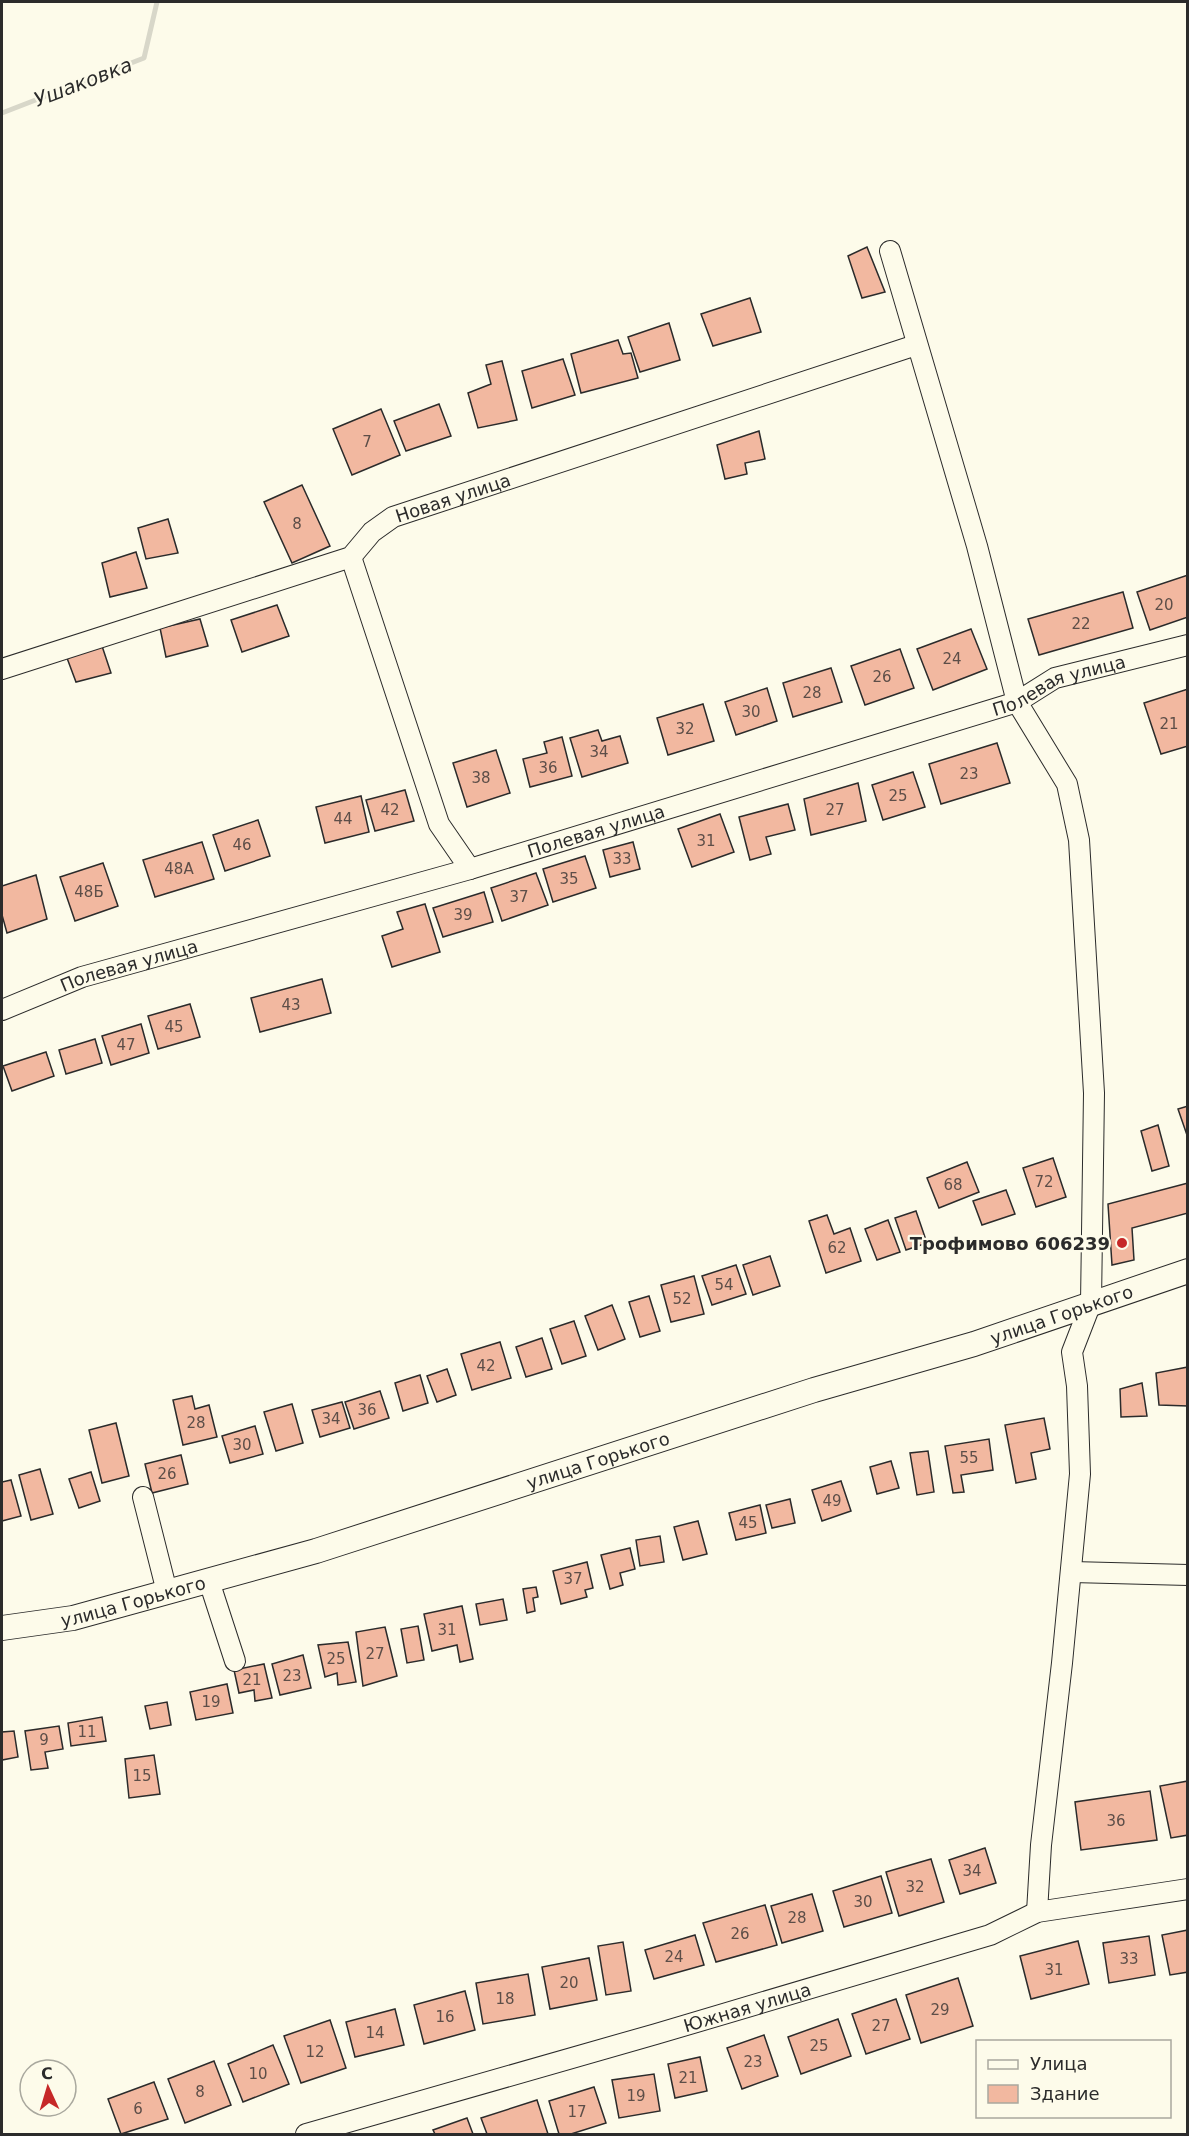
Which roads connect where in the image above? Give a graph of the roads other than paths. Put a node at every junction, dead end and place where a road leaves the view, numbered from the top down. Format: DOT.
graph roads {
  1 [pos="890,251"];
  2 [pos="916,345"];
  3 [pos="351,557"];
  4 [pos="1188,645"];
  5 [pos="2,669"];
  6 [pos="1017,702"];
  7 [pos="470,869"];
  8 [pos="2,1010"];
  9 [pos="1188,1271"];
  10 [pos="1090,1303"];
  11 [pos="143,1497"];
  12 [pos="1072,1572"];
  13 [pos="1188,1575"];
  14 [pos="209,1581"];
  15 [pos="167,1592"];
  16 [pos="2,1628"];
  17 [pos="235,1661"];
  18 [pos="1188,1889"];
  19 [pos="1037,1912"];
  20 [pos="306,2134"];
  1 -- 2 [label="street"];
  2 -- 3 [label="street, Новая улица"];
  2 -- 6 [label="street"];
  3 -- 5 [label="street"];
  3 -- 7 [label="street"];
  4 -- 6 [label="street, Полевая улица"];
  6 -- 7 [label="street, Полевая улица"];
  6 -- 10 [label="street"];
  7 -- 8 [label="street, Полевая улица"];
  9 -- 10 [label="main road, улица Горького"];
  10 -- 12 [label="street"];
  10 -- 14 [label="main road, улица Горького"];
  11 -- 15 [label="street"];
  12 -- 13 [label="street"];
  12 -- 19 [label="street"];
  14 -- 15 [label="main road, улица Горького"];
  14 -- 17 [label="street"];
  15 -- 16 [label="main road, улица Горького"];
  18 -- 19 [label="street, Южная улица"];
  19 -- 20 [label="street, Южная улица"];
}
